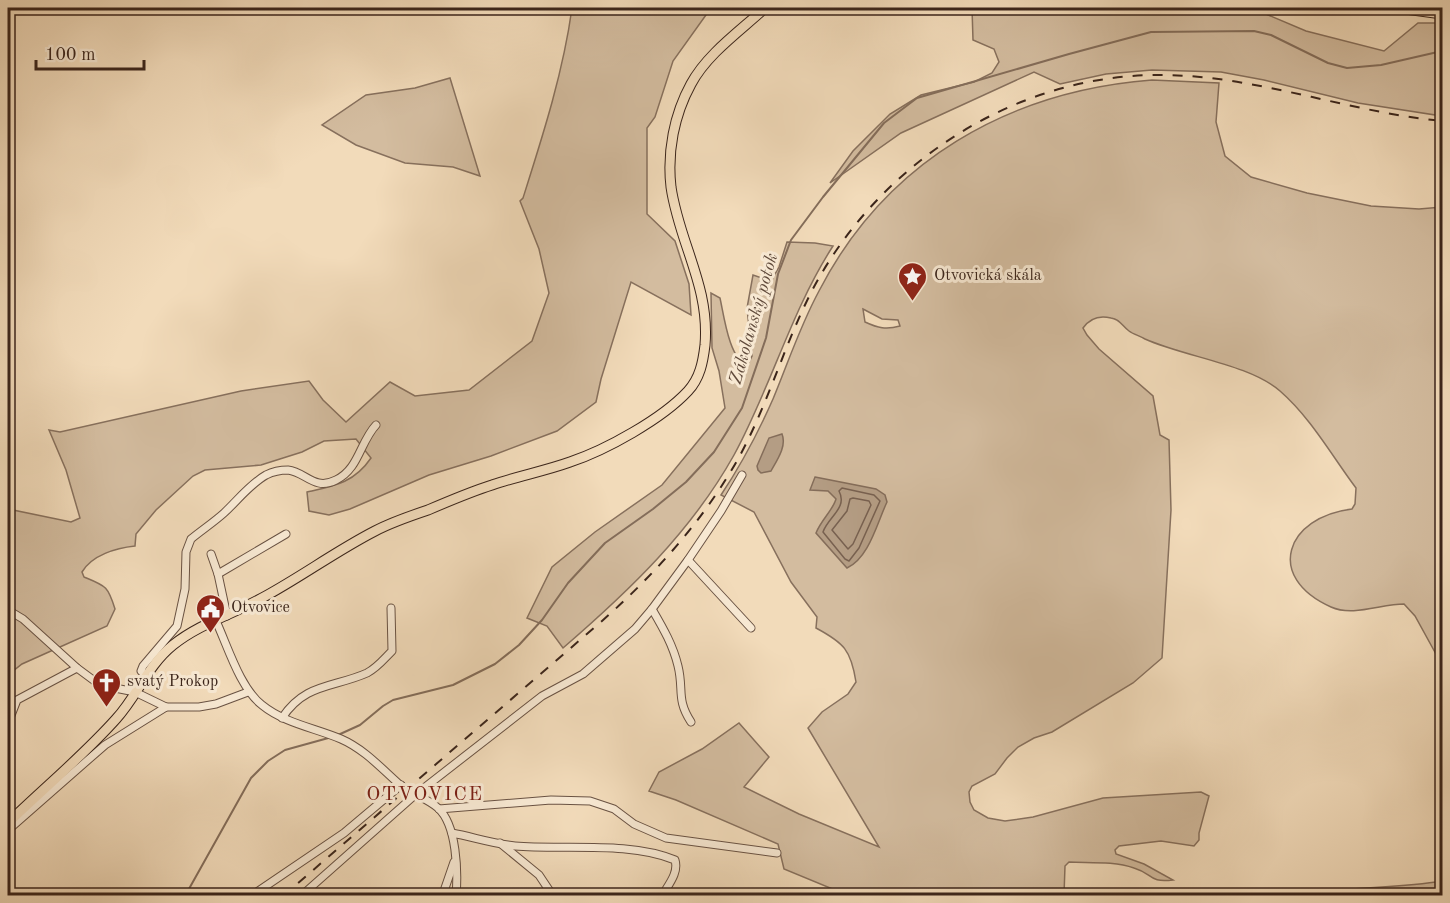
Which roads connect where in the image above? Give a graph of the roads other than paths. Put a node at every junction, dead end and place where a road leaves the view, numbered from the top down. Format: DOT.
graph roads {
  1 [pos="765,8"];
  2 [pos="1398,8"];
  3 [pos="1443,14"];
  4 [pos="376,425"];
  5 [pos="742,475"];
  6 [pos="286,534"];
  7 [pos="211,554"];
  8 [pos="688,560"];
  9 [pos="218,574"];
  10 [pos="392,608"];
  11 [pos="652,609"];
  12 [pos="8,610"];
  13 [pos="227,616"];
  14 [pos="216,621"];
  15 [pos="751,628"];
  16 [pos="77,668"];
  17 [pos="145,675"];
  18 [pos="135,692"];
  19 [pos="248,692"];
  20 [pos="166,707"];
  21 [pos="282,717"];
  22 [pos="691,722"];
  23 [pos="8,723"];
  24 [pos="401,785"];
  25 [pos="415,795"];
  26 [pos="439,808"];
  27 [pos="8,823"];
  28 [pos="8,830"];
  29 [pos="452,833"];
  30 [pos="500,843"];
  31 [pos="777,853"];
  32 [pos="455,858"];
  33 [pos="251,896"];
  34 [pos="301,896"];
  35 [pos="440,896"];
  36 [pos="456,896"];
  37 [pos="553,896"];
  38 [pos="662,896"];
  39 [pos="730,896"];
  40 [pos="749,896"];
  1 -- 13 [label="main road"];
  2 -- 3 [label="main road"];
  4 -- 17 [label="street"];
  5 -- 8 [label="street"];
  6 -- 9 [label="street"];
  7 -- 9 [label="street"];
  8 -- 11 [label="street"];
  8 -- 15 [label="street"];
  9 -- 13 [label="street"];
  10 -- 21 [label="street"];
  11 -- 22 [label="street"];
  11 -- 25 [label="street"];
  12 -- 16 [label="street"];
  13 -- 14 [label="main road"];
  14 -- 17 [label="main road"];
  14 -- 19 [label="street"];
  16 -- 18 [label="street"];
  16 -- 23 [label="street"];
  17 -- 18 [label="main road"];
  18 -- 20 [label="street"];
  18 -- 27 [label="main road"];
  19 -- 20 [label="street"];
  19 -- 21 [label="street"];
  20 -- 28 [label="street"];
  21 -- 24 [label="street"];
  24 -- 25 [label="street"];
  24 -- 33 [label="street"];
  25 -- 26 [label="street"];
  25 -- 34 [label="street"];
  26 -- 29 [label="street"];
  26 -- 31 [label="street"];
  29 -- 30 [label="street"];
  29 -- 32 [label="street"];
  30 -- 37 [label="street"];
  30 -- 38 [label="street"];
  32 -- 35 [label="street"];
  32 -- 36 [label="street"];
  39 -- 40 [label="street"];
}
